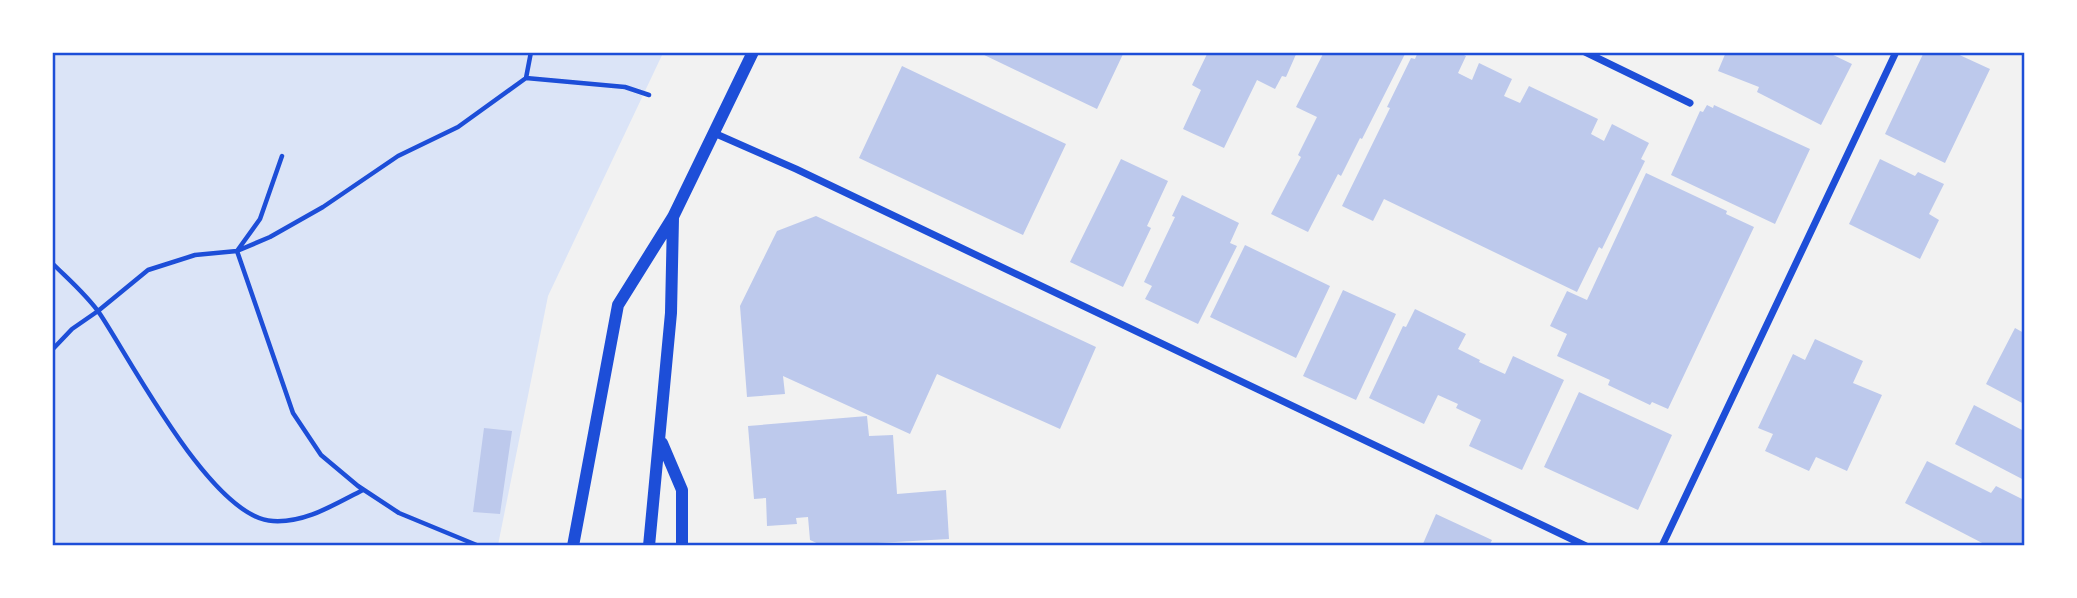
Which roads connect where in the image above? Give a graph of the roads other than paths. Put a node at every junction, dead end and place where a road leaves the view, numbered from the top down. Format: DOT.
graph roads {
  1 [pos="753,52"];
  2 [pos="1586,52"];
  3 [pos="1896,52"];
  4 [pos="1690,103"];
  5 [pos="713,133"];
  6 [pos="673,217"];
  7 [pos="661,439"];
  8 [pos="573,545"];
  9 [pos="649,545"];
  10 [pos="682,545"];
  11 [pos="1586,545"];
  12 [pos="1662,545"];
  1 -- 5 [label="street"];
  2 -- 4 [label="street"];
  3 -- 12 [label="street"];
  5 -- 6 [label="street"];
  5 -- 11 [label="street"];
  6 -- 7 [label="street"];
  6 -- 8 [label="street"];
  7 -- 9 [label="street"];
  7 -- 10 [label="street"];
}
